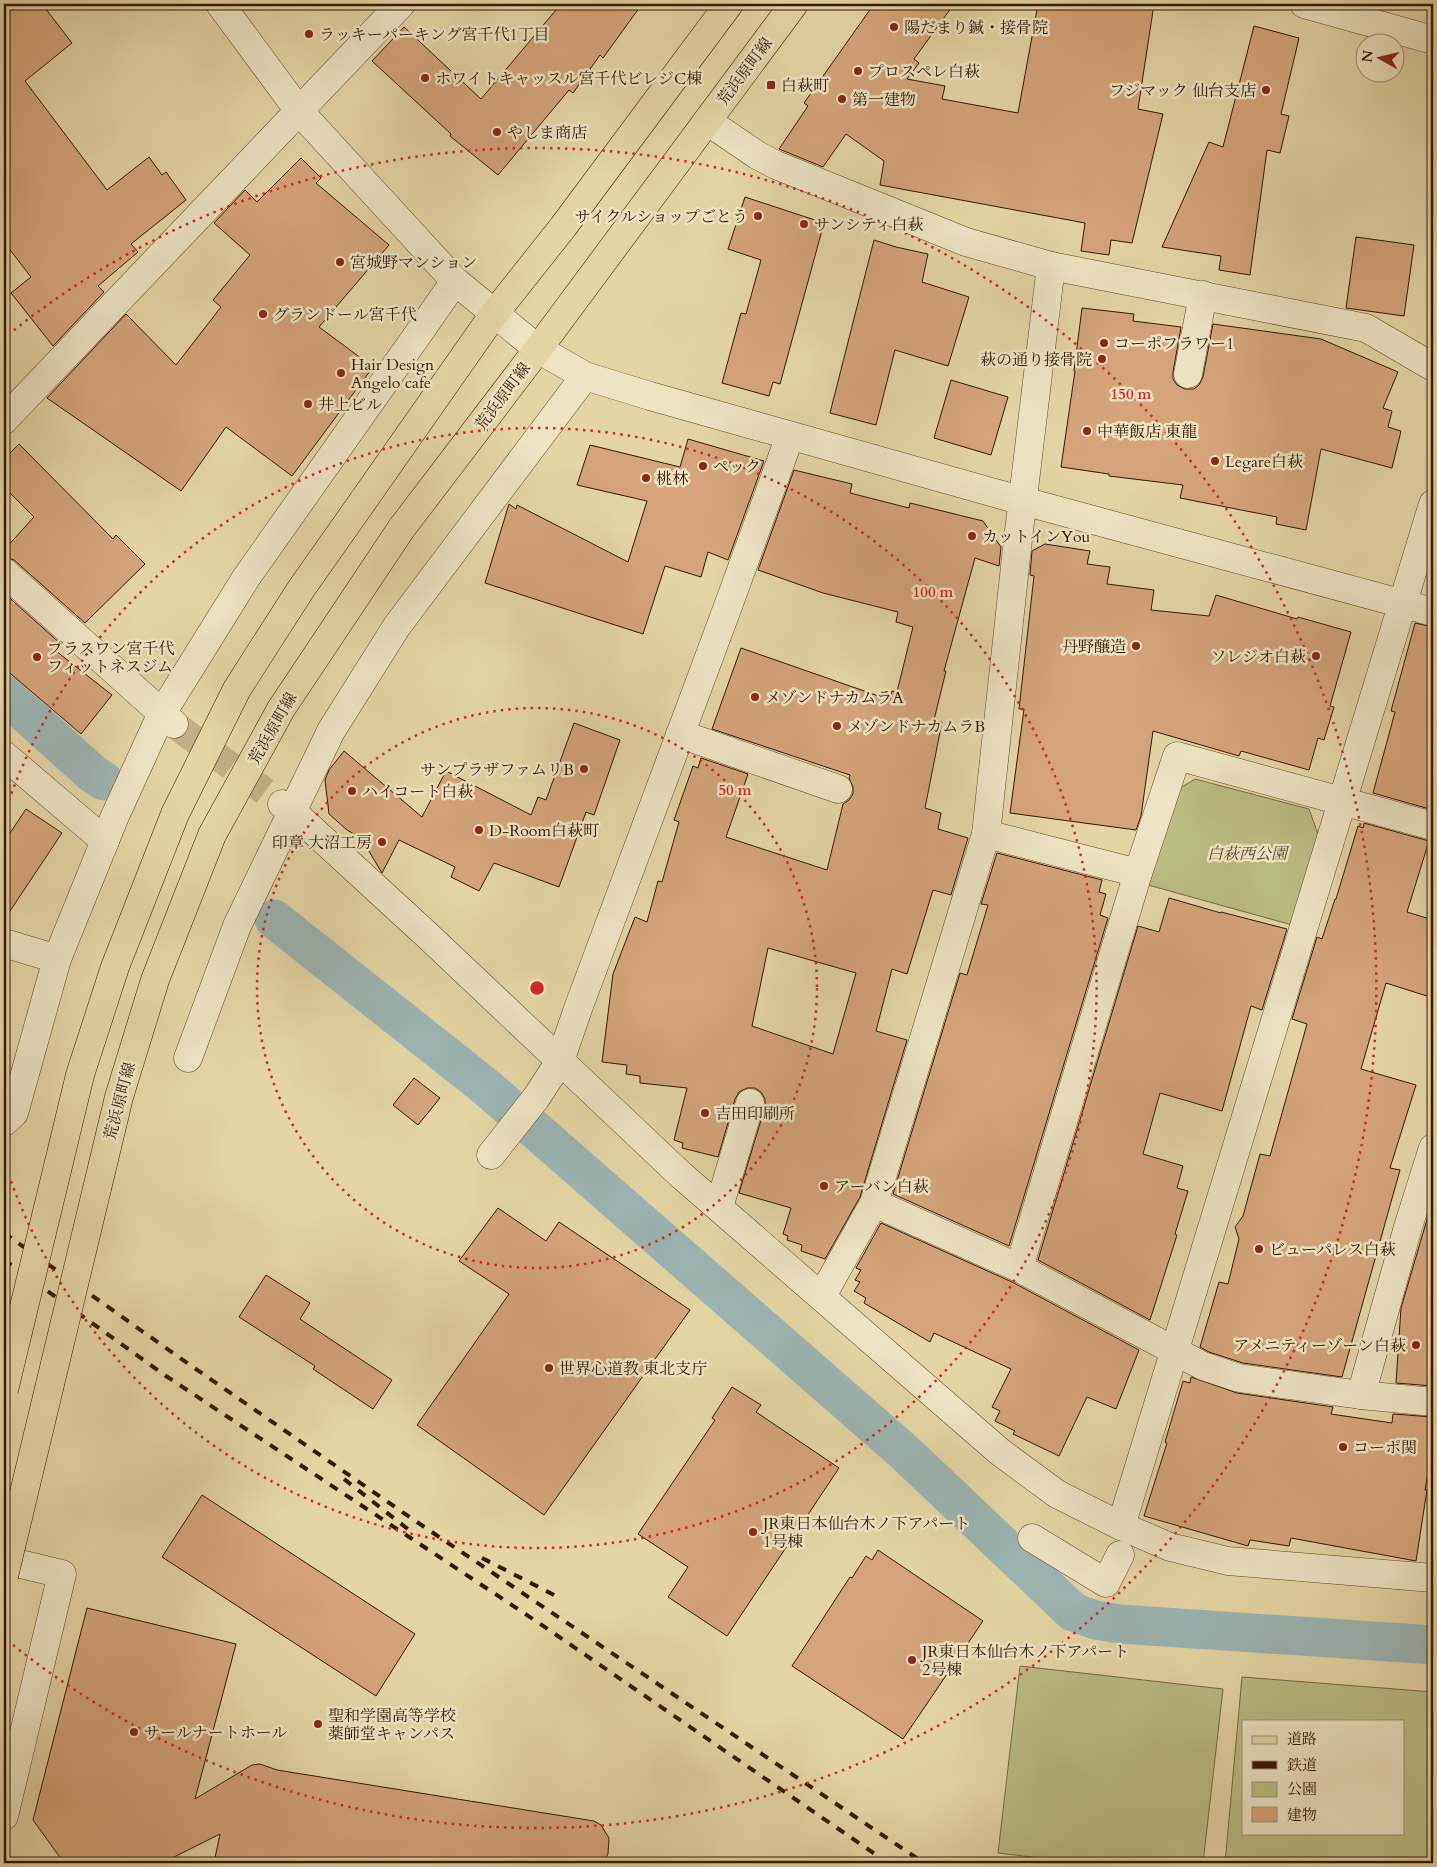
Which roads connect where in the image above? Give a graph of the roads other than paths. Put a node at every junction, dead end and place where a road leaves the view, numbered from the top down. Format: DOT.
graph roads {
  1 [pos="220,4"];
  2 [pos="401,4"];
  3 [pos="729,4"];
  4 [pos="794,4"];
  5 [pos="1304,4"];
  6 [pos="1433,40"];
  7 [pos="299,111"];
  8 [pos="707,121"];
  9 [pos="1052,266"];
  10 [pos="454,281"];
  11 [pos="1203,295"];
  12 [pos="494,314"];
  13 [pos="538,349"];
  14 [pos="1433,367"];
  15 [pos="1188,374"];
  16 [pos="585,376"];
  17 [pos="4,420"];
  18 [pos="790,436"];
  19 [pos="1023,501"];
  20 [pos="1433,504"];
  21 [pos="4,572"];
  22 [pos="1402,604"];
  23 [pos="1433,612"];
  24 [pos="169,719"];
  25 [pos="680,734"];
  26 [pos="4,755"];
  27 [pos="838,789"];
  28 [pos="1343,801"];
  29 [pos="287,808"];
  30 [pos="1433,826"];
  31 [pos="986,834"];
  32 [pos="105,841"];
  33 [pos="1138,873"];
  34 [pos="4,943"];
  35 [pos="57,959"];
  36 [pos="188,1058"];
  37 [pos="560,1061"];
  38 [pos="750,1103"];
  39 [pos="4,1122"];
  40 [pos="1433,1148"];
  41 [pos="490,1155"];
  42 [pos="874,1203"];
  43 [pos="719,1207"];
  44 [pos="1019,1268"];
  45 [pos="822,1296"];
  46 [pos="1174,1352"];
  47 [pos="4,1390"];
  48 [pos="1361,1395"];
  49 [pos="1433,1402"];
  50 [pos="1120,1526"];
  51 [pos="1032,1538"];
  52 [pos="1120,1555"];
  53 [pos="4,1560"];
  54 [pos="4,1576"];
  55 [pos="1433,1578"];
  56 [pos="4,1816"];
  1 -- 7 [label="street"];
  2 -- 7 [label="street"];
  3 -- 12 [label="main road"];
  4 -- 8 [label="main road, 荒浜原町線"];
  5 -- 6 [label="street"];
  7 -- 10 [label="street"];
  7 -- 17 [label="street"];
  8 -- 9 [label="street"];
  8 -- 13 [label="main road, 荒浜原町線"];
  9 -- 11 [label="street"];
  9 -- 19 [label="street"];
  10 -- 12 [label="street"];
  10 -- 24 [label="street"];
  11 -- 14 [label="street"];
  11 -- 15 [label="street"];
  12 -- 13 [label="street"];
  12 -- 47 [label="main road, bridge"];
  13 -- 16 [label="street"];
  13 -- 54 [label="main road, 荒浜原町線, bridge"];
  16 -- 18 [label="street"];
  16 -- 29 [label="street"];
  18 -- 19 [label="street"];
  18 -- 25 [label="street"];
  19 -- 22 [label="street"];
  19 -- 31 [label="street"];
  20 -- 22 [label="street"];
  21 -- 24 [label="street"];
  22 -- 23 [label="street"];
  22 -- 28 [label="street"];
  24 -- 32 [label="street"];
  25 -- 27 [label="street"];
  25 -- 37 [label="street"];
  26 -- 32 [label="street"];
  28 -- 30 [label="street"];
  28 -- 33 [label="street"];
  28 -- 46 [label="street"];
  29 -- 36 [label="street"];
  29 -- 37 [label="street"];
  31 -- 33 [label="street"];
  31 -- 42 [label="street"];
  32 -- 35 [label="street"];
  33 -- 44 [label="street"];
  34 -- 35 [label="street"];
  35 -- 39 [label="street"];
  37 -- 41 [label="street"];
  37 -- 43 [label="street"];
  38 -- 43 [label="street"];
  40 -- 48 [label="street"];
  42 -- 44 [label="street"];
  42 -- 45 [label="street"];
  43 -- 45 [label="street"];
  44 -- 46 [label="street"];
  45 -- 50 [label="street"];
  46 -- 48 [label="street"];
  46 -- 50 [label="street"];
  48 -- 49 [label="street"];
  50 -- 55 [label="street"];
  51 -- 52 [label="street"];
  53 -- 56 [label="street"];
}
